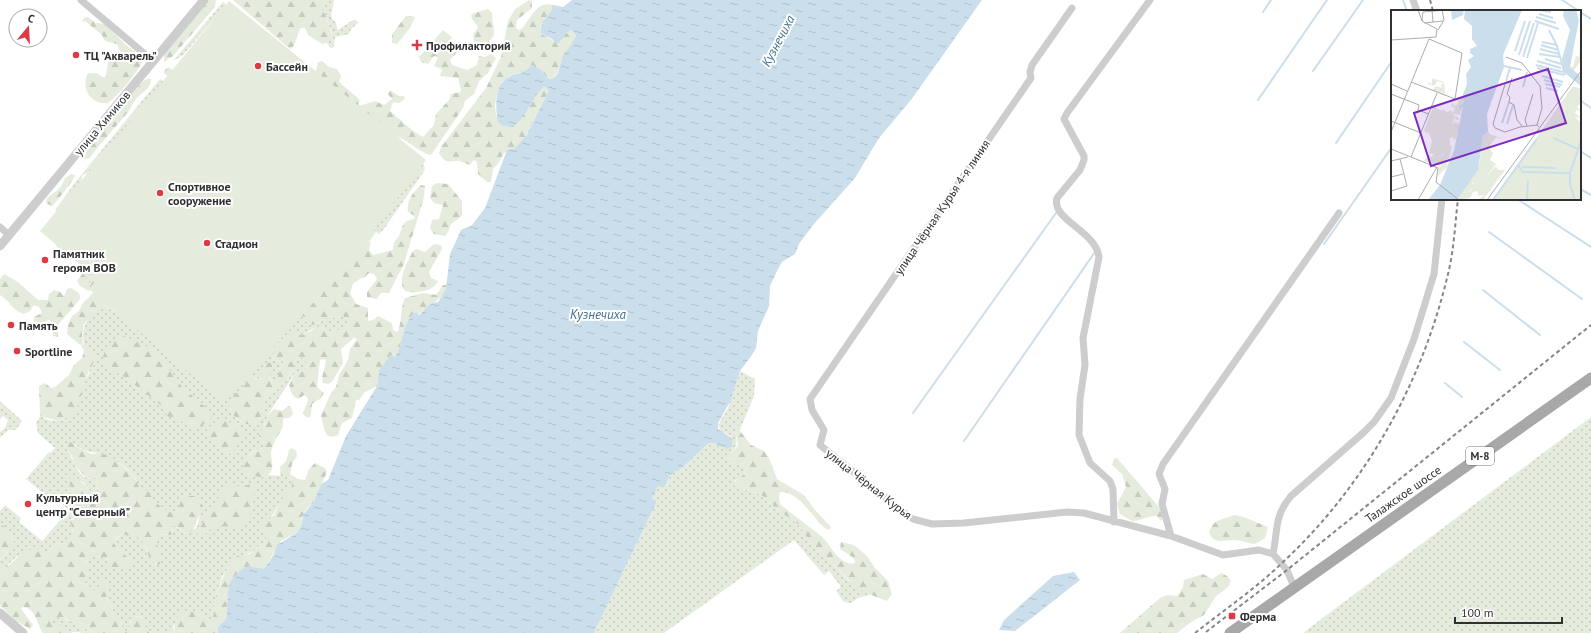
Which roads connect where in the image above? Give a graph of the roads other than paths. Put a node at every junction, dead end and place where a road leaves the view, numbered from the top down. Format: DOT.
graph roads {
  1 [pos="81,0"];
  2 [pos="204,0"];
  3 [pos="1150,0"];
  4 [pos="1413,0"];
  5 [pos="1072,8"];
  6 [pos="1417,10"];
  7 [pos="153,61"];
  8 [pos="1442,200"];
  9 [pos="1339,213"];
  10 [pos="0,227"];
  11 [pos="9,235"];
  12 [pos="0,246"];
  13 [pos="1591,378"];
  14 [pos="810,405"];
  15 [pos="1114,522"];
  16 [pos="1171,536"];
  17 [pos="1273,554"];
  18 [pos="1294,587"];
  19 [pos="0,613"];
  20 [pos="23,633"];
  21 [pos="1230,633"];
  1 -- 7 [label="street"];
  2 -- 7 [label="street, улица Химиков"];
  3 -- 15 [label="street"];
  4 -- 6 [label="street"];
  5 -- 14 [label="street, улица Чёрная Курья 4-я линия"];
  7 -- 11 [label="street, улица Химиков"];
  8 -- 17 [label="street"];
  9 -- 16 [label="street"];
  10 -- 11 [label="street"];
  11 -- 12 [label="street, улица Химиков"];
  13 -- 18 [label="main road, Талажское шоссе / М-8"];
  14 -- 15 [label="street, улица Чёрная Курья"];
  15 -- 16 [label="street"];
  16 -- 17 [label="street"];
  17 -- 18 [label="street"];
  18 -- 21 [label="main road, Талажское шоссе / М-8"];
  19 -- 20 [label="street"];
}
